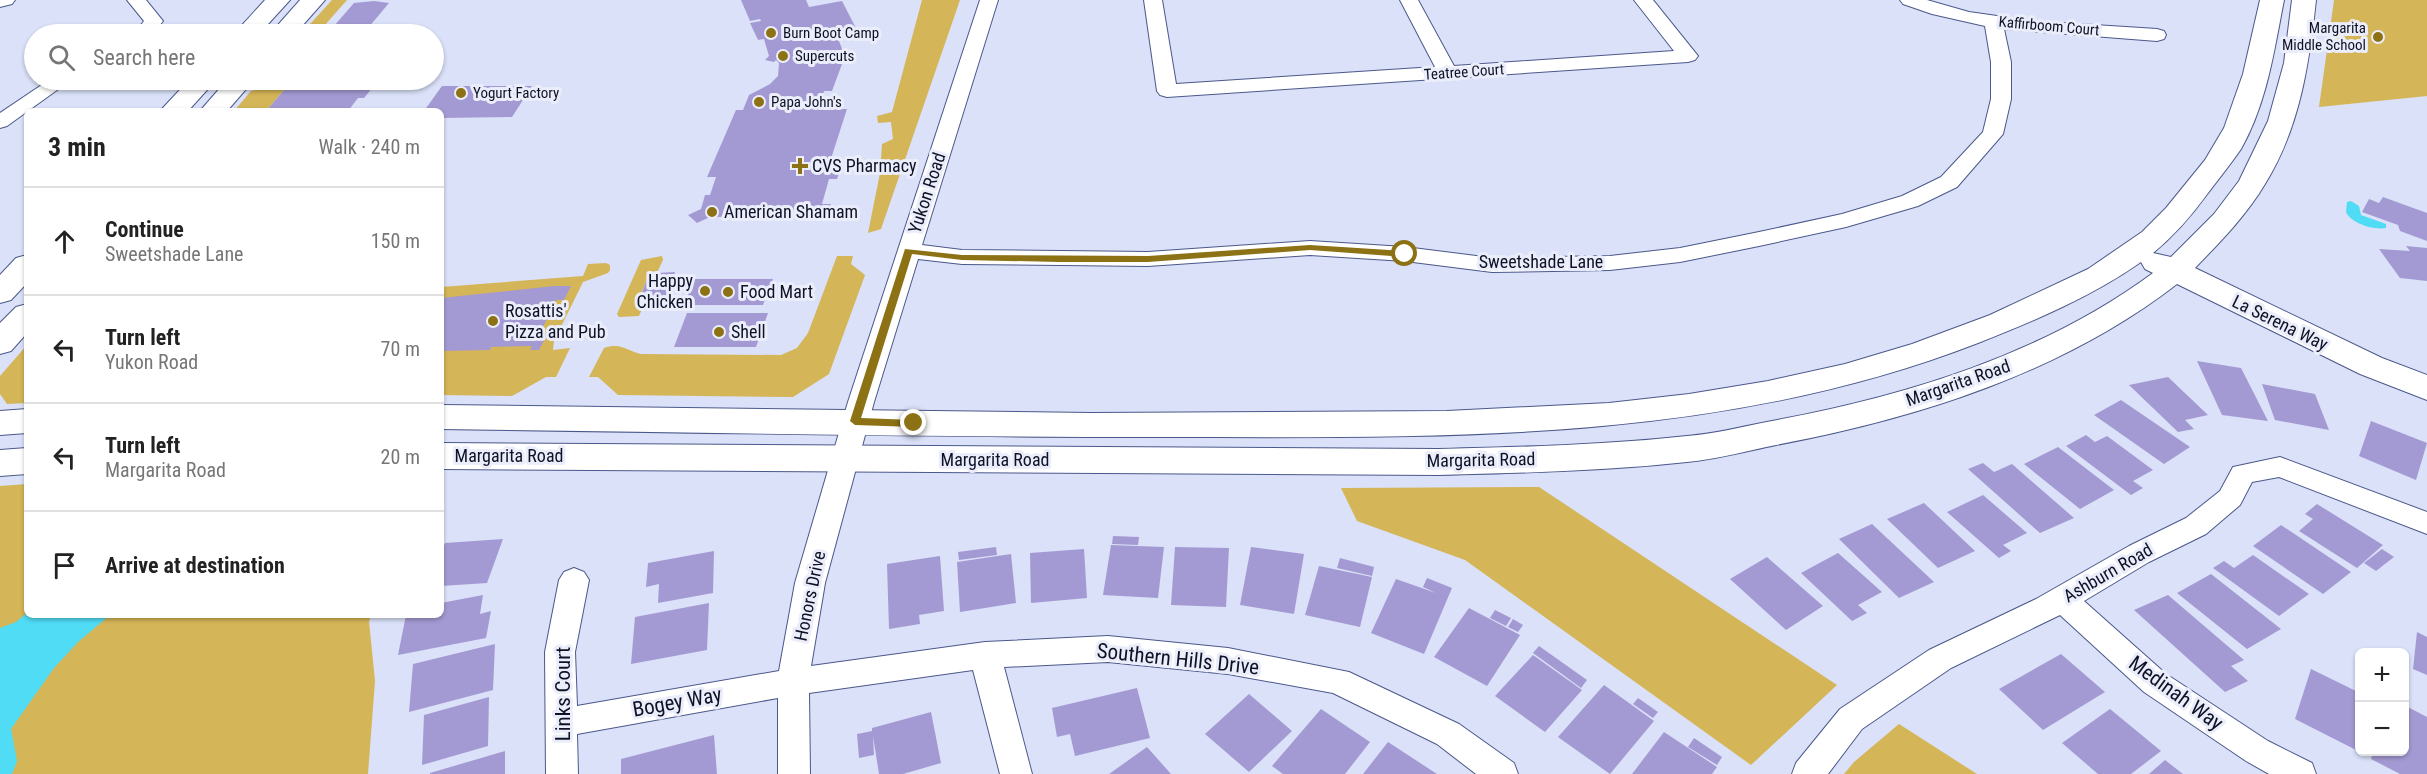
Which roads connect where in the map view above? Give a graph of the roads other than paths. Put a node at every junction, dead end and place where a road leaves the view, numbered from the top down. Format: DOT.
graph roads {
  1 [pos="6,0"];
  2 [pos="136,0"];
  3 [pos="278,0"];
  4 [pos="313,0"];
  5 [pos="988,0"];
  6 [pos="1153,0"];
  7 [pos="1409,0"];
  8 [pos="1642,0"];
  9 [pos="1909,0"];
  10 [pos="2272,0"];
  11 [pos="2304,0"];
  12 [pos="0,2"];
  13 [pos="1993,21"];
  14 [pos="151,24"];
  15 [pos="255,24"];
  16 [pos="291,24"];
  17 [pos="2157,34"];
  18 [pos="1448,73"];
  19 [pos="44,90"];
  20 [pos="193,90"];
  21 [pos="232,90"];
  22 [pos="40,92"];
  23 [pos="0,103"];
  24 [pos="176,108"];
  25 [pos="216,108"];
  26 [pos="0,122"];
  27 [pos="908,251"];
  28 [pos="2136,252"];
  29 [pos="24,268"];
  30 [pos="2175,271"];
  31 [pos="0,293"];
  32 [pos="24,317"];
  33 [pos="0,343"];
  34 [pos="2427,388"];
  35 [pos="444,417"];
  36 [pos="24,421"];
  37 [pos="855,421"];
  38 [pos="0,423"];
  39 [pos="444,456"];
  40 [pos="846,457"];
  41 [pos="24,461"];
  42 [pos="0,463"];
  43 [pos="2427,523"];
  44 [pos="574,580"];
  45 [pos="2062,599"];
  46 [pos="985,656"];
  47 [pos="793,682"];
  48 [pos="562,723"];
  49 [pos="562,774"];
  50 [pos="794,774"];
  51 [pos="1016,774"];
  52 [pos="1502,774"];
  53 [pos="1808,774"];
  54 [pos="2300,774"];
  1 -- 12 [label="street"];
  2 -- 14 [label="street"];
  3 -- 15 [label="main road"];
  4 -- 16 [label="main road"];
  5 -- 27 [label="street, Yukon Road"];
  6 -- 18 [label="street, Teatree Court"];
  7 -- 18 [label="street"];
  8 -- 18 [label="street, Teatree Court"];
  9 -- 13 [label="street, Kaffirboom Court"];
  10 -- 28 [label="main road, Margarita Road"];
  11 -- 30 [label="main road, Margarita Road"];
  13 -- 17 [label="street, Kaffirboom Court"];
  13 -- 27 [label="street, Sweetshade Lane"];
  19 -- 22 [label="street"];
  20 -- 24 [label="main road"];
  21 -- 25 [label="main road"];
  22 -- 23 [label="street"];
  22 -- 26 [label="street"];
  27 -- 37 [label="street, Yukon Road"];
  28 -- 30 [label="main road, La Serena Way"];
  28 -- 37 [label="main road, Margarita Road"];
  29 -- 31 [label="main road"];
  30 -- 34 [label="main road, La Serena Way"];
  30 -- 40 [label="main road, Margarita Road"];
  32 -- 33 [label="main road"];
  35 -- 37 [label="main road, Margarita Road"];
  36 -- 38 [label="main road"];
  37 -- 40 [label="street, Honors Drive"];
  39 -- 40 [label="main road, Margarita Road"];
  40 -- 47 [label="street, Honors Drive"];
  41 -- 42 [label="main road"];
  43 -- 45 [label="street, Ashburn Road"];
  44 -- 48 [label="street, Links Court"];
  45 -- 53 [label="street, Ashburn Road"];
  45 -- 54 [label="street, Medinah Way"];
  46 -- 47 [label="street, Southern Hills Drive"];
  46 -- 51 [label="street"];
  46 -- 52 [label="street, Southern Hills Drive"];
  47 -- 48 [label="street, Bogey Way"];
  47 -- 50 [label="street, Honors Drive"];
  48 -- 49 [label="street, Links Court"];
}
